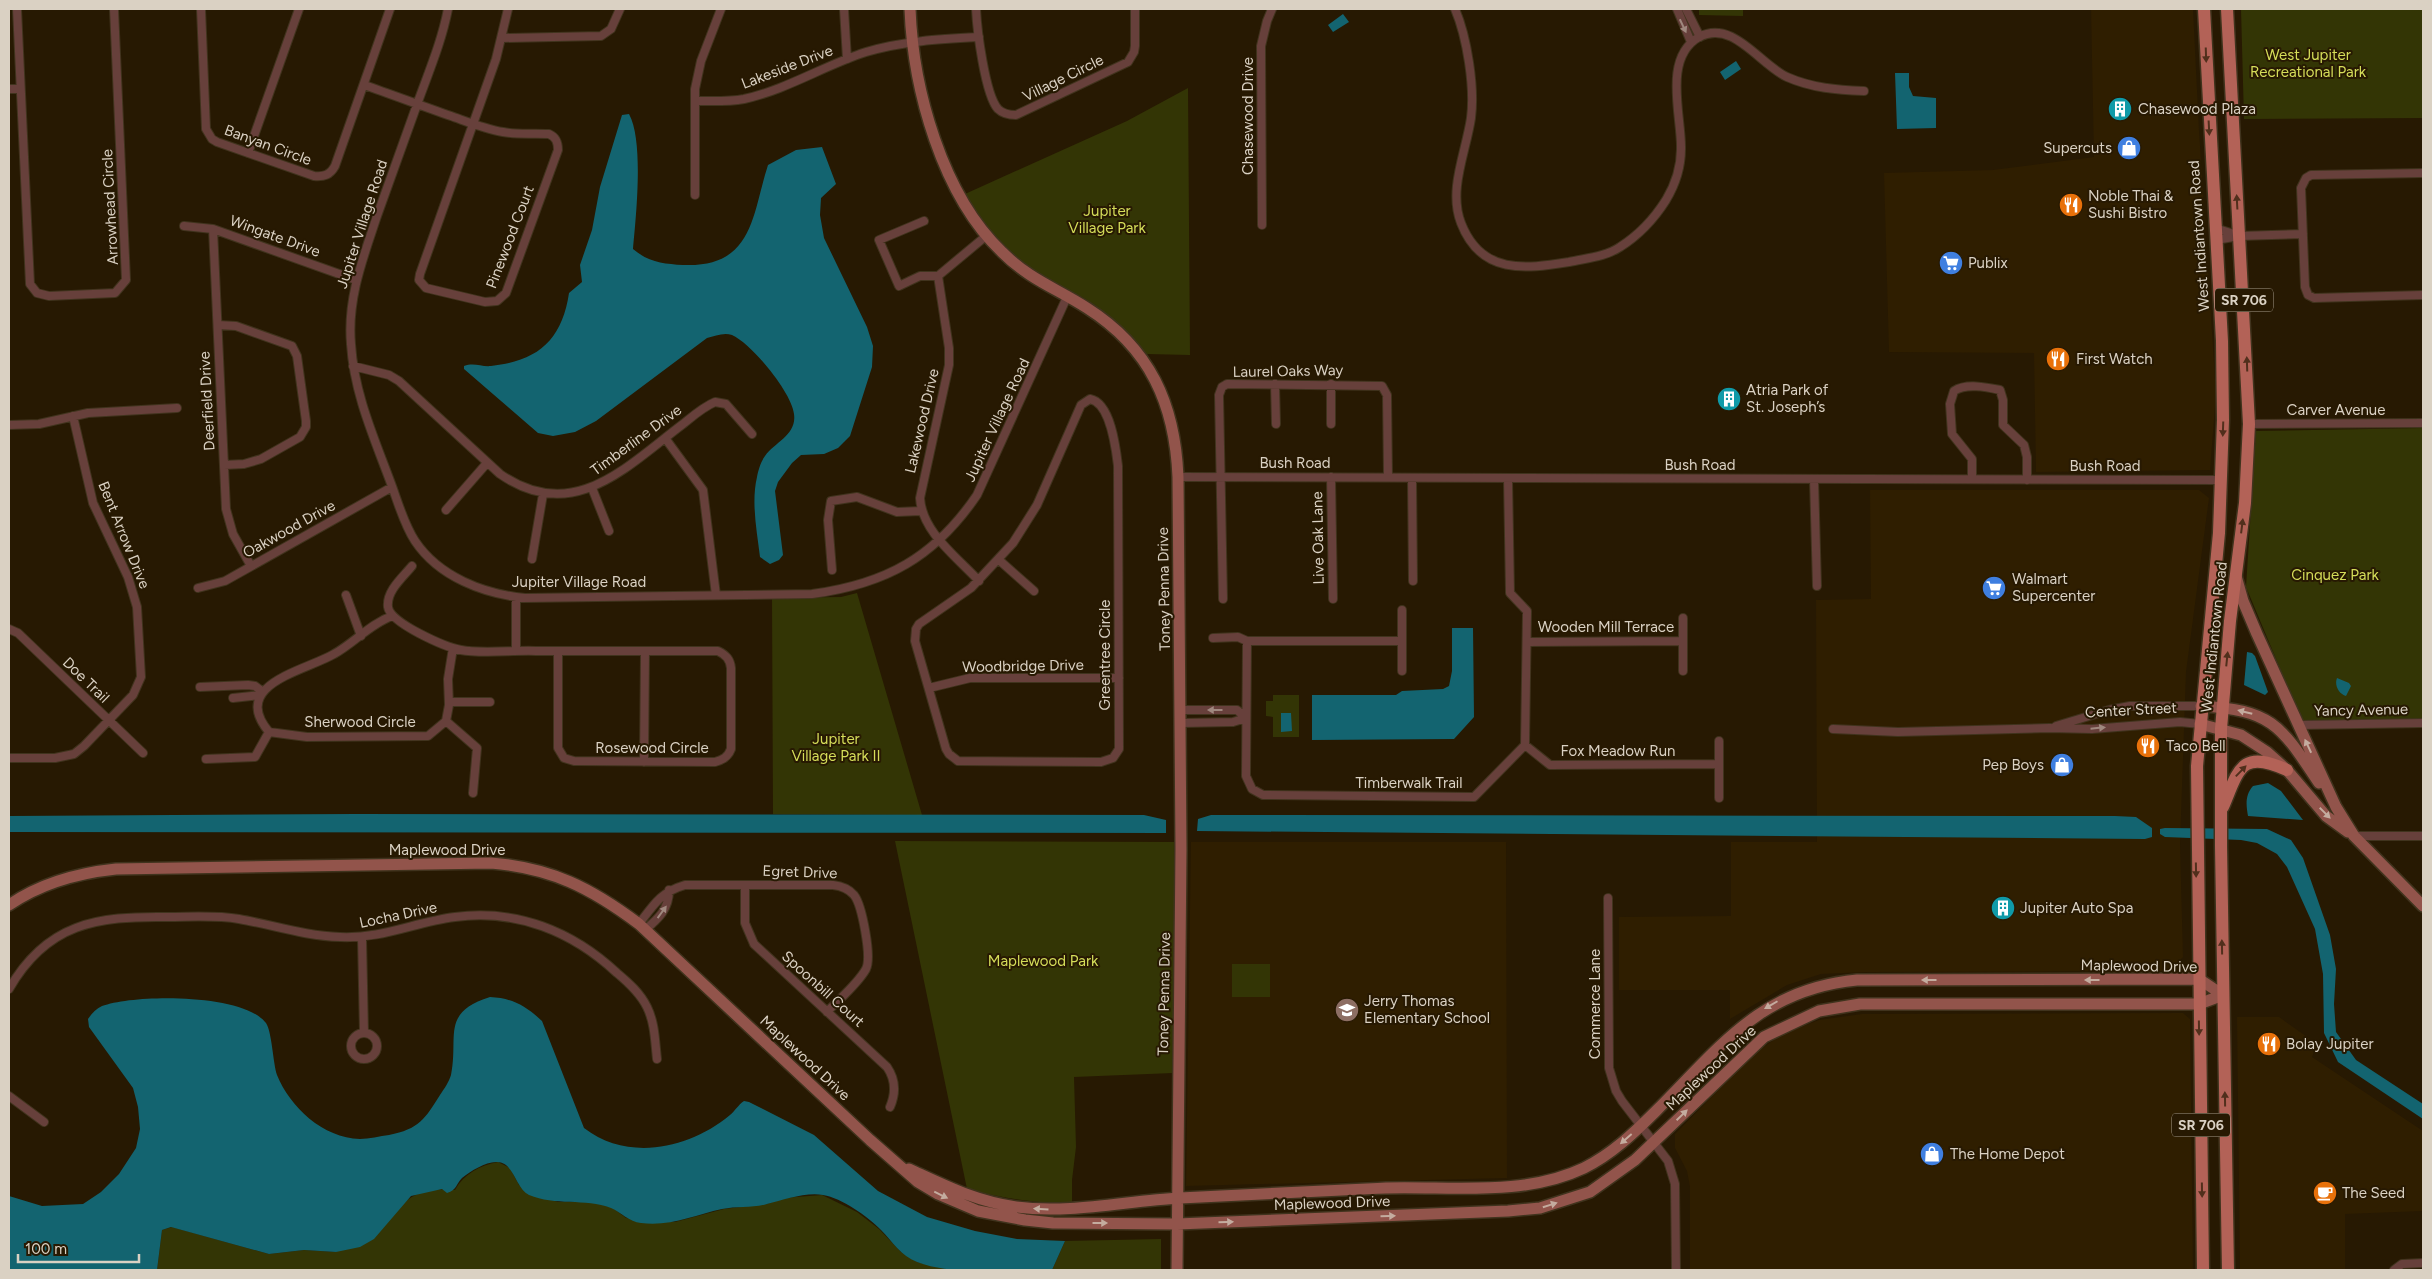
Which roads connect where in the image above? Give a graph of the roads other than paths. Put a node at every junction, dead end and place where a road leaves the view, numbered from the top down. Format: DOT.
graph roads {
  1 [pos="17,9"];
  2 [pos="114,9"];
  3 [pos="201,9"];
  4 [pos="299,9"];
  5 [pos="390,9"];
  6 [pos="448,9"];
  7 [pos="508,9"];
  8 [pos="620,9"];
  9 [pos="722,9"];
  10 [pos="844,9"];
  11 [pos="910,9"];
  12 [pos="976,9"];
  13 [pos="1135,9"];
  14 [pos="1272,9"];
  15 [pos="1456,9"];
  16 [pos="1677,9"];
  17 [pos="1686,9"];
  18 [pos="2204,9"];
  19 [pos="2227,9"];
  20 [pos="979,37"];
  21 [pos="1700,37"];
  22 [pos="502,38"];
  23 [pos="913,42"];
  24 [pos="1691,42"];
  25 [pos="847,59"];
  26 [pos="364,85"];
  27 [pos="9,89"];
  28 [pos="20,89"];
  29 [pos="1864,91"];
  30 [pos="695,101"];
  31 [pos="417,104"];
  32 [pos="473,124"];
  33 [pos="248,153"];
  34 [pos="2423,173"];
  35 [pos="695,195"];
  36 [pos="924,221"];
  37 [pos="1262,225"];
  38 [pos="184,226"];
  39 [pos="213,229"];
  40 [pos="2215,234"];
  41 [pos="2304,234"];
  42 [pos="986,236"];
  43 [pos="2239,236"];
  44 [pos="938,276"];
  45 [pos="356,280"];
  46 [pos="2423,295"];
  47 [pos="1067,297"];
  48 [pos="218,325"];
  49 [pos="353,366"];
  50 [pos="1275,384"];
  51 [pos="1331,384"];
  52 [pos="177,408"];
  53 [pos="73,416"];
  54 [pos="2423,423"];
  55 [pos="1276,424"];
  56 [pos="1331,424"];
  57 [pos="2249,424"];
  58 [pos="9,426"];
  59 [pos="752,434"];
  60 [pos="664,438"];
  61 [pos="487,463"];
  62 [pos="224,465"];
  63 [pos="1178,477"];
  64 [pos="1221,477"];
  65 [pos="1331,477"];
  66 [pos="1388,477"];
  67 [pos="1412,478"];
  68 [pos="1508,479"];
  69 [pos="1814,479"];
  70 [pos="1972,479"];
  71 [pos="2026,480"];
  72 [pos="2221,480"];
  73 [pos="392,487"];
  74 [pos="592,488"];
  75 [pos="543,494"];
  76 [pos="446,510"];
  77 [pos="921,511"];
  78 [pos="609,531"];
  79 [pos="940,539"];
  80 [pos="532,559"];
  81 [pos="999,560"];
  82 [pos="251,566"];
  83 [pos="412,566"];
  84 [pos="832,570"];
  85 [pos="2236,575"];
  86 [pos="979,581"];
  87 [pos="1413,581"];
  88 [pos="1816,586"];
  89 [pos="198,588"];
  90 [pos="1034,591"];
  91 [pos="346,595"];
  92 [pos="716,595"];
  93 [pos="516,597"];
  94 [pos="1222,598"];
  95 [pos="1333,599"];
  96 [pos="1402,610"];
  97 [pos="392,616"];
  98 [pos="1684,618"];
  99 [pos="9,629"];
  100 [pos="361,636"];
  101 [pos="1213,638"];
  102 [pos="1247,640"];
  103 [pos="1401,641"];
  104 [pos="1683,641"];
  105 [pos="1528,642"];
  106 [pos="453,648"];
  107 [pos="516,650"];
  108 [pos="558,651"];
  109 [pos="645,651"];
  110 [pos="1402,671"];
  111 [pos="1683,671"];
  112 [pos="1119,678"];
  113 [pos="200,687"];
  114 [pos="928,688"];
  115 [pos="262,694"];
  116 [pos="233,698"];
  117 [pos="449,702"];
  118 [pos="490,702"];
  119 [pos="2201,706"];
  120 [pos="2222,707"];
  121 [pos="1180,710"];
  122 [pos="1246,718"];
  123 [pos="108,720"];
  124 [pos="446,721"];
  125 [pos="1181,723"];
  126 [pos="2423,723"];
  127 [pos="2200,724"];
  128 [pos="2298,725"];
  129 [pos="2049,728"];
  130 [pos="1833,729"];
  131 [pos="2221,729"];
  132 [pos="269,732"];
  133 [pos="1719,741"];
  134 [pos="1525,745"];
  135 [pos="143,753"];
  136 [pos="9,758"];
  137 [pos="206,760"];
  138 [pos="644,762"];
  139 [pos="1718,764"];
  140 [pos="2286,770"];
  141 [pos="473,793"];
  142 [pos="1719,798"];
  143 [pos="2336,807"];
  144 [pos="2220,819"];
  145 [pos="2354,836"];
  146 [pos="2423,836"];
  147 [pos="745,885"];
  148 [pos="669,890"];
  149 [pos="1608,898"];
  150 [pos="9,905"];
  151 [pos="2423,906"];
  152 [pos="642,927"];
  153 [pos="362,938"];
  154 [pos="2199,979"];
  155 [pos="9,989"];
  156 [pos="2223,996"];
  157 [pos="2199,1004"];
  158 [pos="827,1012"];
  159 [pos="364,1033"];
  160 [pos="657,1059"];
  161 [pos="9,1096"];
  162 [pos="890,1107"];
  163 [pos="44,1122"];
  164 [pos="1642,1125"];
  165 [pos="1654,1142"];
  166 [pos="903,1166"];
  167 [pos="1177,1198"];
  168 [pos="1177,1224"];
  169 [pos="2423,1263"];
  170 [pos="1177,1270"];
  171 [pos="1676,1270"];
  172 [pos="2203,1270"];
  173 [pos="2228,1270"];
  174 [pos="2394,1270"];
  1 -- 28 [label="street, Arrowhead Circle"];
  2 -- 28 [label="street, Arrowhead Circle"];
  3 -- 33 [label="street, Banyan Circle"];
  4 -- 33 [label="street"];
  5 -- 26 [label="street, Banyan Circle"];
  6 -- 31 [label="street, Jupiter Village Road"];
  7 -- 22 [label="street"];
  8 -- 22 [label="street"];
  9 -- 30 [label="street"];
  10 -- 25 [label="street"];
  11 -- 23 [label="street, Toney Penna Drive"];
  12 -- 20 [label="street, Village Circle"];
  13 -- 20 [label="street, Village Circle"];
  14 -- 37 [label="street, Chasewood Drive"];
  15 -- 24 [label="street"];
  16 -- 24 [label="street, one-way"];
  17 -- 21 [label="street"];
  18 -- 40 [label="main road, West Indiantown Road / SR 706, one-way"];
  43 -- 19 [label="main road, West Indiantown Road / SR 706, one-way"];
  20 -- 23 [label="street, Lakeside Drive"];
  21 -- 24 [label="street"];
  21 -- 29 [label="street"];
  22 -- 32 [label="street"];
  23 -- 25 [label="street, Lakeside Drive"];
  23 -- 42 [label="street, Toney Penna Drive"];
  25 -- 30 [label="street, Lakeside Drive"];
  26 -- 31 [label="street, Pinewood Court"];
  26 -- 33 [label="street, Banyan Circle"];
  27 -- 28 [label="street"];
  30 -- 35 [label="street"];
  31 -- 32 [label="street, Pinewood Court"];
  31 -- 45 [label="street, Jupiter Village Road"];
  32 -- 32 [label="street, Pinewood Court"];
  34 -- 41 [label="street"];
  36 -- 44 [label="street"];
  38 -- 39 [label="street, Wingate Drive"];
  39 -- 45 [label="street, Wingate Drive"];
  39 -- 48 [label="street, Deerfield Drive"];
  40 -- 43 [label="street"];
  40 -- 43 [label="street"];
  40 -- 72 [label="main road, West Indiantown Road / SR 706, one-way"];
  41 -- 43 [label="street"];
  41 -- 46 [label="street"];
  42 -- 44 [label="street"];
  42 -- 47 [label="street, Toney Penna Drive"];
  57 -- 43 [label="main road, West Indiantown Road / SR 706, one-way"];
  44 -- 77 [label="street, Lakewood Drive"];
  45 -- 49 [label="street, Jupiter Village Road"];
  47 -- 63 [label="street, Toney Penna Drive"];
  47 -- 79 [label="street, Jupiter Village Road"];
  48 -- 62 [label="street, Deerfield Drive"];
  48 -- 62 [label="street"];
  49 -- 61 [label="street, Timberline Drive"];
  49 -- 73 [label="street, Jupiter Village Road"];
  50 -- 51 [label="street, Laurel Oaks Way"];
  50 -- 55 [label="street"];
  50 -- 64 [label="street, Laurel Oaks Way"];
  51 -- 56 [label="street"];
  51 -- 66 [label="street, Laurel Oaks Way"];
  52 -- 53 [label="street"];
  53 -- 58 [label="street"];
  53 -- 123 [label="street, Bent Arrow Drive"];
  54 -- 57 [label="street, Carver Avenue"];
  85 -- 57 [label="main road, West Indiantown Road / SR 706, one-way"];
  59 -- 60 [label="street, Timberline Drive"];
  60 -- 74 [label="street, Timberline Drive"];
  60 -- 92 [label="street"];
  61 -- 75 [label="street, Timberline Drive"];
  61 -- 76 [label="street"];
  62 -- 82 [label="street, Deerfield Drive"];
  63 -- 64 [label="street, Bush Road"];
  63 -- 121 [label="street, Toney Penna Drive"];
  64 -- 65 [label="street, Bush Road"];
  64 -- 94 [label="street, Laurel Oaks Way"];
  65 -- 66 [label="street, Bush Road"];
  65 -- 95 [label="street, Live Oak Lane"];
  66 -- 67 [label="street, Bush Road"];
  67 -- 68 [label="street, Bush Road"];
  67 -- 87 [label="street"];
  68 -- 69 [label="street, Bush Road"];
  68 -- 105 [label="street"];
  69 -- 70 [label="street, Bush Road"];
  69 -- 88 [label="street"];
  70 -- 71 [label="street, Bush Road"];
  70 -- 71 [label="street"];
  71 -- 72 [label="street, Bush Road"];
  72 -- 119 [label="main road, West Indiantown Road / SR 706"];
  73 -- 82 [label="street, Oakwood Drive"];
  73 -- 93 [label="street, Jupiter Village Road"];
  74 -- 75 [label="street, Timberline Drive"];
  74 -- 78 [label="street"];
  75 -- 80 [label="street"];
  77 -- 79 [label="street"];
  77 -- 84 [label="street"];
  79 -- 86 [label="street"];
  79 -- 92 [label="street, Jupiter Village Road"];
  81 -- 86 [label="street, Greentree Circle"];
  81 -- 90 [label="street"];
  81 -- 112 [label="street, Greentree Circle"];
  82 -- 89 [label="street, Oakwood Drive"];
  83 -- 97 [label="street"];
  120 -- 85 [label="main road, West Indiantown Road / SR 706, one-way"];
  85 -- 128 [label="street, Center Street"];
  86 -- 114 [label="street, Greentree Circle"];
  91 -- 100 [label="street"];
  92 -- 93 [label="street, Jupiter Village Road"];
  93 -- 107 [label="street"];
  96 -- 103 [label="street"];
  97 -- 100 [label="street"];
  97 -- 106 [label="street"];
  98 -- 104 [label="street, Wooden Mill Terrace"];
  99 -- 123 [label="street, Doe Trail"];
  100 -- 115 [label="street"];
  101 -- 102 [label="street"];
  102 -- 103 [label="street"];
  102 -- 122 [label="street, Timberwalk Trail"];
  103 -- 110 [label="street"];
  104 -- 105 [label="street, Wooden Mill Terrace"];
  104 -- 111 [label="street, Wooden Mill Terrace"];
  105 -- 134 [label="street"];
  106 -- 107 [label="street"];
  106 -- 117 [label="street"];
  107 -- 108 [label="street, Rosewood Circle"];
  108 -- 109 [label="street, Rosewood Circle"];
  108 -- 138 [label="street, Rosewood Circle"];
  109 -- 138 [label="street"];
  109 -- 138 [label="street, Rosewood Circle"];
  112 -- 114 [label="street, Woodbridge Drive"];
  112 -- 114 [label="street, Greentree Circle"];
  113 -- 115 [label="street"];
  115 -- 116 [label="street"];
  115 -- 132 [label="street"];
  117 -- 118 [label="street"];
  117 -- 124 [label="street"];
  119 -- 120 [label="street"];
  119 -- 127 [label="main road, West Indiantown Road / SR 706"];
  119 -- 129 [label="street, Center Street"];
  120 -- 131 [label="main road, West Indiantown Road / SR 706"];
  143 -- 120 [label="street, one-way"];
  122 -- 121 [label="street, one-way"];
  121 -- 125 [label="street, Toney Penna Drive"];
  122 -- 125 [label="street"];
  122 -- 134 [label="street, Timberwalk Trail"];
  123 -- 135 [label="street, Doe Trail"];
  123 -- 136 [label="street, Bent Arrow Drive"];
  124 -- 132 [label="street, Sherwood Circle"];
  124 -- 141 [label="street"];
  125 -- 167 [label="street, Toney Penna Drive"];
  126 -- 128 [label="street, Yancy Avenue"];
  129 -- 127 [label="street, Center Street, one-way"];
  127 -- 131 [label="street, Center Street"];
  127 -- 154 [label="main road, West Indiantown Road / SR 706, one-way"];
  143 -- 128 [label="street, Center Street, one-way"];
  129 -- 130 [label="street, Center Street"];
  131 -- 140 [label="street, Center Street"];
  131 -- 144 [label="main road, West Indiantown Road / SR 706"];
  132 -- 137 [label="street"];
  133 -- 139 [label="street"];
  134 -- 139 [label="street, Fox Meadow Run"];
  139 -- 142 [label="street"];
  144 -- 140 [label="main road, one-way"];
  140 -- 145 [label="street, Center Street, one-way"];
  143 -- 145 [label="street, Center Street"];
  156 -- 144 [label="main road, West Indiantown Road / SR 706, one-way"];
  145 -- 146 [label="street"];
  145 -- 151 [label="street, Center Street"];
  147 -- 148 [label="street, Egret Drive"];
  147 -- 158 [label="street, Spoonbill Court"];
  147 -- 158 [label="street, Egret Drive"];
  148 -- 152 [label="street"];
  152 -- 148 [label="street, one-way"];
  149 -- 164 [label="street, Commerce Lane"];
  150 -- 152 [label="street, Maplewood Drive"];
  152 -- 166 [label="street, Maplewood Drive"];
  153 -- 155 [label="street, Locha Drive"];
  153 -- 159 [label="street"];
  153 -- 160 [label="street, Locha Drive"];
  154 -- 156 [label="street, Maplewood Drive"];
  154 -- 157 [label="main road, West Indiantown Road / SR 706"];
  154 -- 164 [label="street, Maplewood Drive, one-way"];
  156 -- 157 [label="street, Maplewood Drive"];
  173 -- 156 [label="main road, West Indiantown Road / SR 706, one-way"];
  165 -- 157 [label="street, Maplewood Drive, one-way"];
  157 -- 172 [label="main road, West Indiantown Road / SR 706, one-way"];
  158 -- 162 [label="street, Spoonbill Court"];
  161 -- 163 [label="street"];
  164 -- 165 [label="street, Commerce Lane"];
  164 -- 167 [label="street, Maplewood Drive, one-way"];
  168 -- 165 [label="street, Maplewood Drive, one-way"];
  165 -- 171 [label="street, Commerce Lane"];
  167 -- 166 [label="street, Maplewood Drive, one-way"];
  166 -- 168 [label="street, Maplewood Drive, one-way"];
  167 -- 168 [label="street, Toney Penna Drive"];
  168 -- 170 [label="street, Toney Penna Drive"];
  169 -- 174 [label="street"];
}
